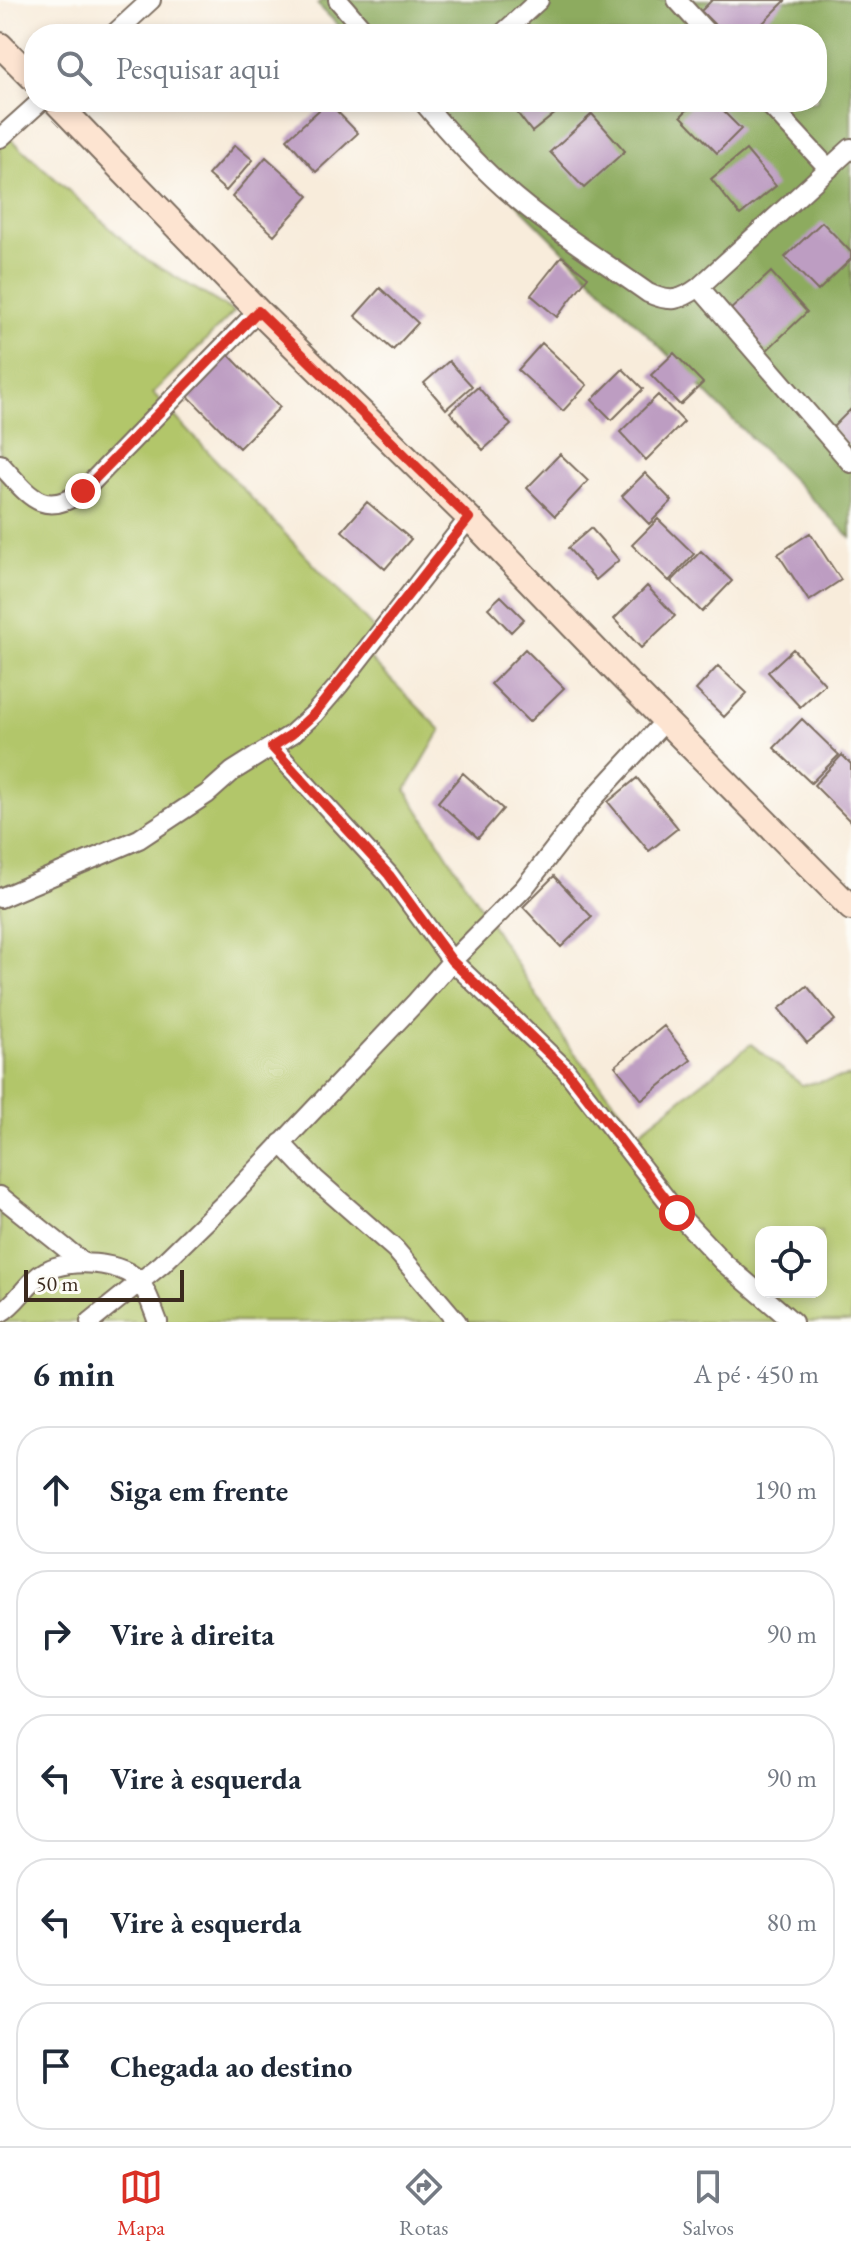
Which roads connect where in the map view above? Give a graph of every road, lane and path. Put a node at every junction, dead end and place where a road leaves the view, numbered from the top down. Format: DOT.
graph roads {
  1 [pos="151,0"];
  2 [pos="338,0"];
  3 [pos="539,0"];
  4 [pos="677,0"];
  5 [pos="125,24"];
  6 [pos="358,24"];
  7 [pos="513,24"];
  8 [pos="699,24"];
  9 [pos="0,45"];
  10 [pos="24,69"];
  11 [pos="29,112"];
  12 [pos="66,112"];
  13 [pos="433,112"];
  14 [pos="776,112"];
  15 [pos="0,138"];
  16 [pos="851,148"];
  17 [pos="829,169"];
  18 [pos="699,287"];
  19 [pos="258,311"];
  20 [pos="851,463"];
  21 [pos="0,464"];
  22 [pos="469,518"];
  23 [pos="666,720"];
  24 [pos="272,747"];
  25 [pos="0,898"];
  26 [pos="851,908"];
  27 [pos="452,961"];
  28 [pos="281,1143"];
  29 [pos="0,1196"];
  30 [pos="84,1263"];
  31 [pos="140,1282"];
  32 [pos="0,1313"];
  33 [pos="90,1322"];
  34 [pos="158,1322"];
  35 [pos="457,1322"];
  36 [pos="793,1322"];
  1 -- 5 [label="street"];
  2 -- 6 [label="street"];
  3 -- 7 [label="street"];
  4 -- 8 [label="street"];
  9 -- 10 [label="main road"];
  11 -- 15 [label="street"];
  12 -- 19 [label="main road"];
  13 -- 18 [label="street"];
  14 -- 17 [label="street"];
  16 -- 17 [label="street"];
  17 -- 18 [label="street"];
  18 -- 20 [label="street"];
  19 -- 21 [label="street"];
  19 -- 22 [label="main road"];
  22 -- 23 [label="main road"];
  22 -- 24 [label="street"];
  23 -- 26 [label="main road"];
  23 -- 27 [label="street"];
  24 -- 25 [label="street"];
  24 -- 27 [label="street"];
  27 -- 28 [label="street"];
  27 -- 36 [label="street"];
  28 -- 31 [label="street"];
  28 -- 35 [label="street"];
  29 -- 30 [label="street"];
  30 -- 31 [label="street"];
  30 -- 32 [label="street"];
  31 -- 33 [label="street"];
  31 -- 34 [label="street"];
}
